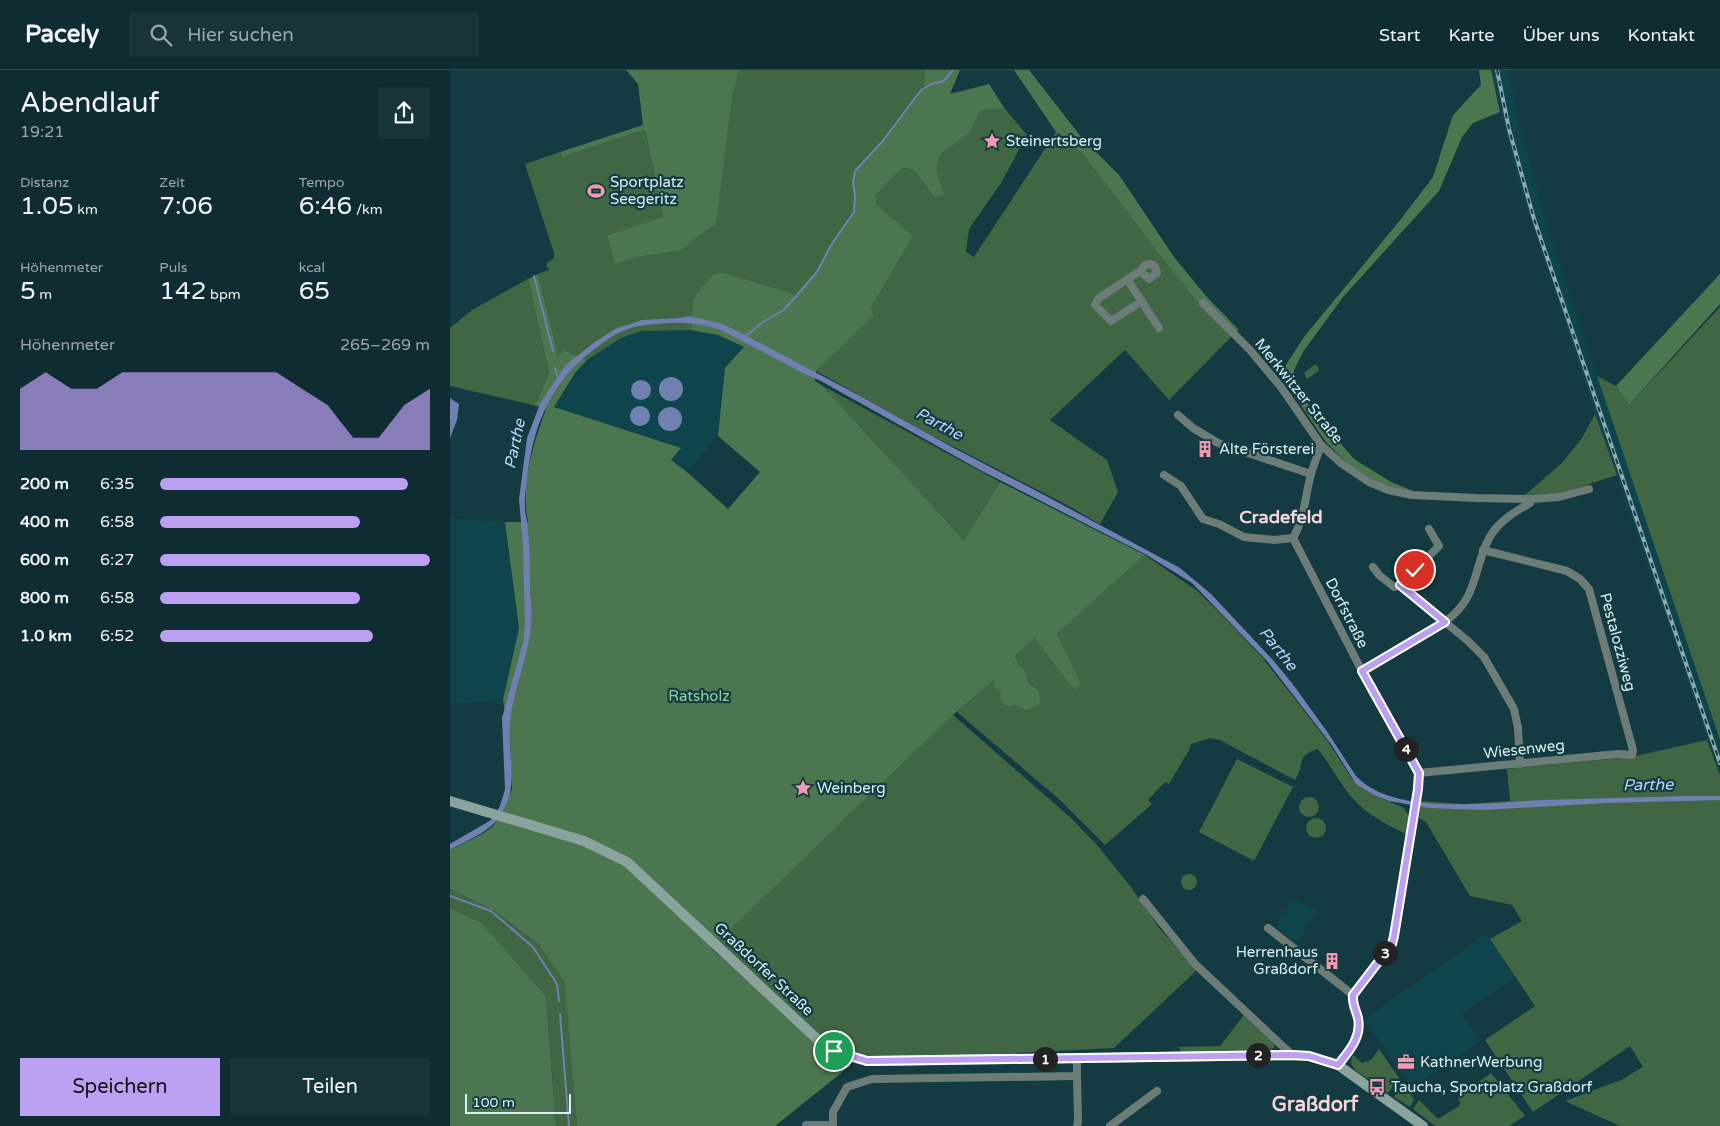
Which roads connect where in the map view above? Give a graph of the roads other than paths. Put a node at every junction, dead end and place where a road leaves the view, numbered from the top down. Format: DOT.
graph roads {
  1 [pos="1140,271"];
  2 [pos="1127,279"];
  3 [pos="1142,301"];
  4 [pos="1203,304"];
  5 [pos="1159,328"];
  6 [pos="1178,415"];
  7 [pos="1321,445"];
  8 [pos="1311,474"];
  9 [pos="1164,475"];
  10 [pos="1589,489"];
  11 [pos="1532,499"];
  12 [pos="1429,530"];
  13 [pos="1292,538"];
  14 [pos="1484,550"];
  15 [pos="1373,566"];
  16 [pos="1400,585"];
  17 [pos="1445,622"];
  18 [pos="1362,671"];
  19 [pos="1632,755"];
  20 [pos="1520,764"];
  21 [pos="1419,773"];
  22 [pos="450,800"];
  23 [pos="1143,899"];
  24 [pos="1268,928"];
  25 [pos="1353,995"];
  26 [pos="1292,1055"];
  27 [pos="1077,1059"];
  28 [pos="1338,1065"];
  29 [pos="1077,1076"];
  30 [pos="1157,1091"];
  31 [pos="806,1125"];
  32 [pos="833,1125"];
  33 [pos="1077,1126"];
  34 [pos="1110,1126"];
  35 [pos="1423,1126"];
  1 -- 2 [label="street"];
  2 -- 3 [label="street"];
  2 -- 3 [label="street"];
  3 -- 5 [label="street"];
  4 -- 7 [label="street, Merkwitzer Straße"];
  6 -- 8 [label="street"];
  7 -- 8 [label="street"];
  7 -- 11 [label="street, Merkwitzer Straße"];
  8 -- 13 [label="street"];
  9 -- 13 [label="street"];
  10 -- 11 [label="street, Merkwitzer Straße"];
  11 -- 14 [label="street"];
  12 -- 16 [label="street"];
  13 -- 18 [label="street, Dorfstraße"];
  14 -- 17 [label="street"];
  14 -- 19 [label="street, Pestalozziweg"];
  15 -- 16 [label="street"];
  16 -- 17 [label="street"];
  17 -- 18 [label="street"];
  17 -- 20 [label="street"];
  18 -- 21 [label="street, Dorfstraße"];
  19 -- 20 [label="street, Wiesenweg"];
  20 -- 21 [label="street, Wiesenweg"];
  21 -- 25 [label="street"];
  22 -- 27 [label="street, Graßdorfer Straße"];
  23 -- 26 [label="street"];
  24 -- 25 [label="street"];
  25 -- 28 [label="street"];
  26 -- 27 [label="street, Graßdorfer Straße"];
  26 -- 28 [label="street, Graßdorfer Straße"];
  27 -- 29 [label="street"];
  28 -- 35 [label="street, Graßdorfer Straße"];
  29 -- 32 [label="street"];
  29 -- 33 [label="street"];
  30 -- 34 [label="street"];
  31 -- 32 [label="street"];
}
